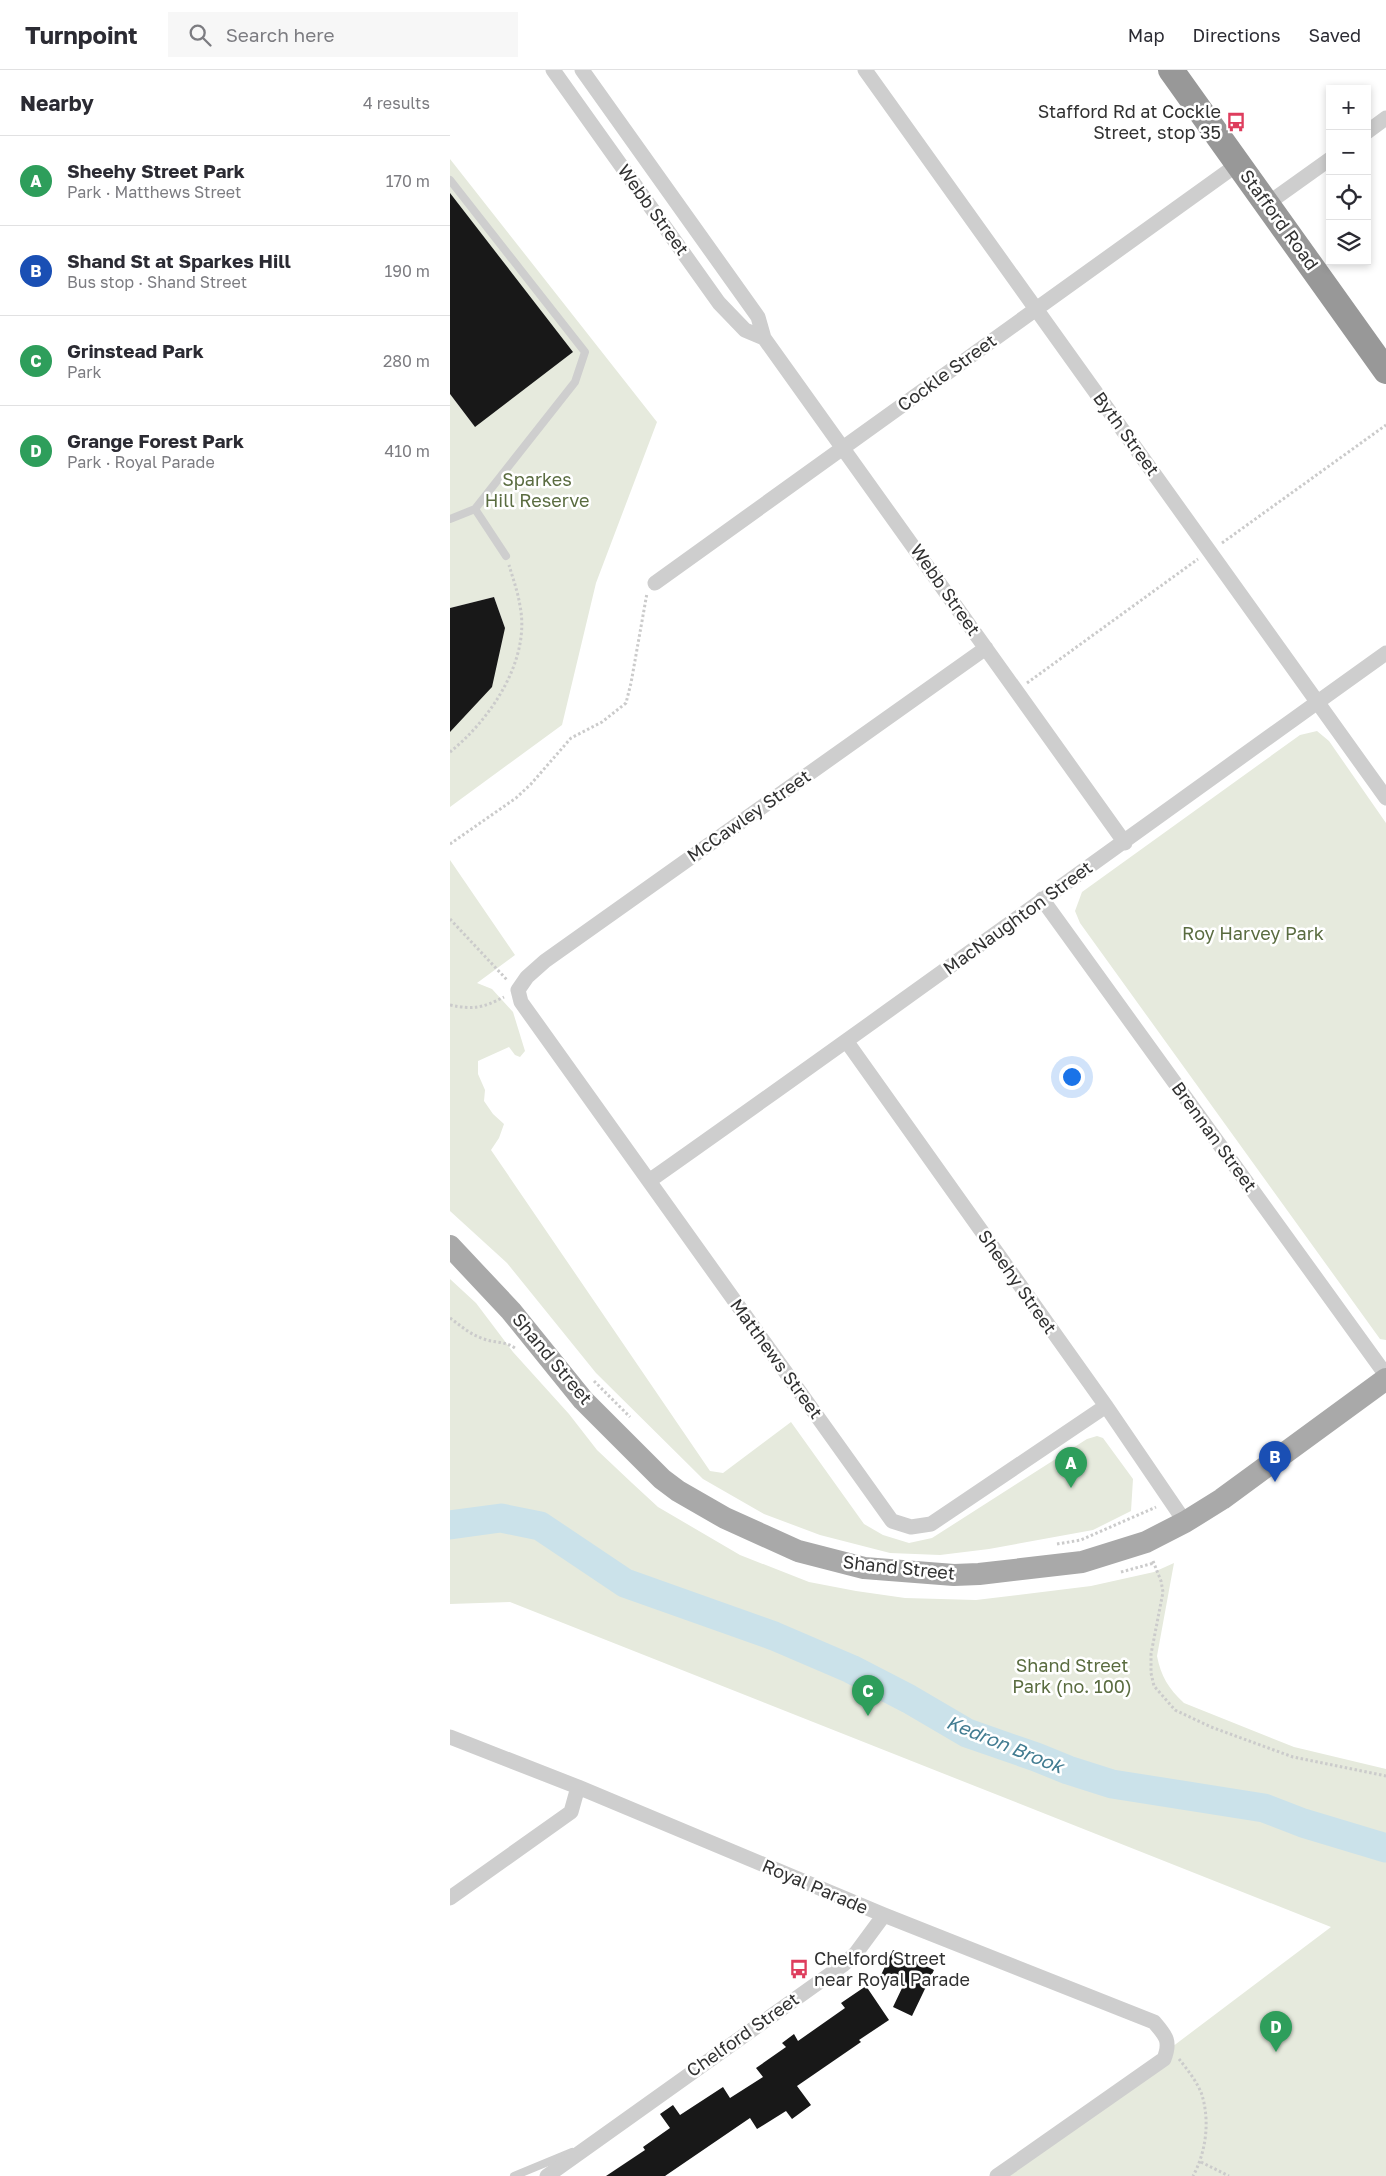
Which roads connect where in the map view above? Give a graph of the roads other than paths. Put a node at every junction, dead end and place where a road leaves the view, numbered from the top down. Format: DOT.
graph roads {
  1 [pos="553,70"];
  2 [pos="582,70"];
  3 [pos="865,70"];
  4 [pos="1171,70"];
  5 [pos="1386,118"];
  6 [pos="1370,130"];
  7 [pos="1326,162"];
  8 [pos="1238,164"];
  9 [pos="450,180"];
  10 [pos="1267,204"];
  11 [pos="1036,309"];
  12 [pos="764,338"];
  13 [pos="1386,371"];
  14 [pos="843,448"];
  15 [pos="475,510"];
  16 [pos="450,520"];
  17 [pos="506,556"];
  18 [pos="655,583"];
  19 [pos="986,648"];
  20 [pos="1386,653"];
  21 [pos="1317,702"];
  22 [pos="1386,798"];
  23 [pos="1125,843"];
  24 [pos="1042,899"];
  25 [pos="518,990"];
  26 [pos="847,1042"];
  27 [pos="649,1181"];
  28 [pos="450,1246"];
  29 [pos="1386,1377"];
  30 [pos="1106,1406"];
  31 [pos="1186,1522"];
  32 [pos="450,1737"];
  33 [pos="578,1787"];
  34 [pos="450,1898"];
  35 [pos="884,1915"];
  36 [pos="592,2143"];
  37 [pos="514,2176"];
  38 [pos="547,2176"];
  39 [pos="997,2176"];
  1 -- 12 [label="street, Webb Street"];
  2 -- 12 [label="street, Webb Street"];
  3 -- 11 [label="street, Byth Street"];
  4 -- 8 [label="highway, Stafford Road"];
  5 -- 6 [label="street"];
  7 -- 10 [label="street"];
  8 -- 10 [label="highway, Stafford Road"];
  8 -- 11 [label="street, Cockle Street"];
  9 -- 15 [label="lane"];
  10 -- 13 [label="highway, Stafford Road"];
  11 -- 14 [label="street, Cockle Street"];
  11 -- 21 [label="street, Byth Street"];
  12 -- 14 [label="street, Webb Street"];
  14 -- 18 [label="street, Cockle Street"];
  14 -- 19 [label="street, Webb Street"];
  15 -- 16 [label="lane"];
  15 -- 17 [label="lane"];
  19 -- 23 [label="street, Webb Street"];
  19 -- 25 [label="street, McCawley Street"];
  20 -- 21 [label="street, MacNaughton Street"];
  21 -- 22 [label="street, Byth Street"];
  21 -- 23 [label="street, MacNaughton Street"];
  23 -- 24 [label="street, MacNaughton Street"];
  24 -- 26 [label="street, MacNaughton Street"];
  24 -- 29 [label="street, Brennan Street"];
  25 -- 27 [label="street, Matthews Street"];
  26 -- 27 [label="street, MacNaughton Street"];
  26 -- 30 [label="street, Sheehy Street"];
  27 -- 30 [label="street, Matthews Street"];
  28 -- 31 [label="main road, Shand Street"];
  29 -- 31 [label="main road, Shand Street"];
  30 -- 31 [label="street, Sheehy Street"];
  32 -- 33 [label="street, Royal Parade"];
  33 -- 34 [label="street"];
  33 -- 35 [label="street, Royal Parade"];
  35 -- 36 [label="street, Chelford Street"];
  35 -- 39 [label="street, Royal Parade"];
  36 -- 37 [label="lane, Chelford Street"];
  36 -- 38 [label="street, Chelford Street"];
}
